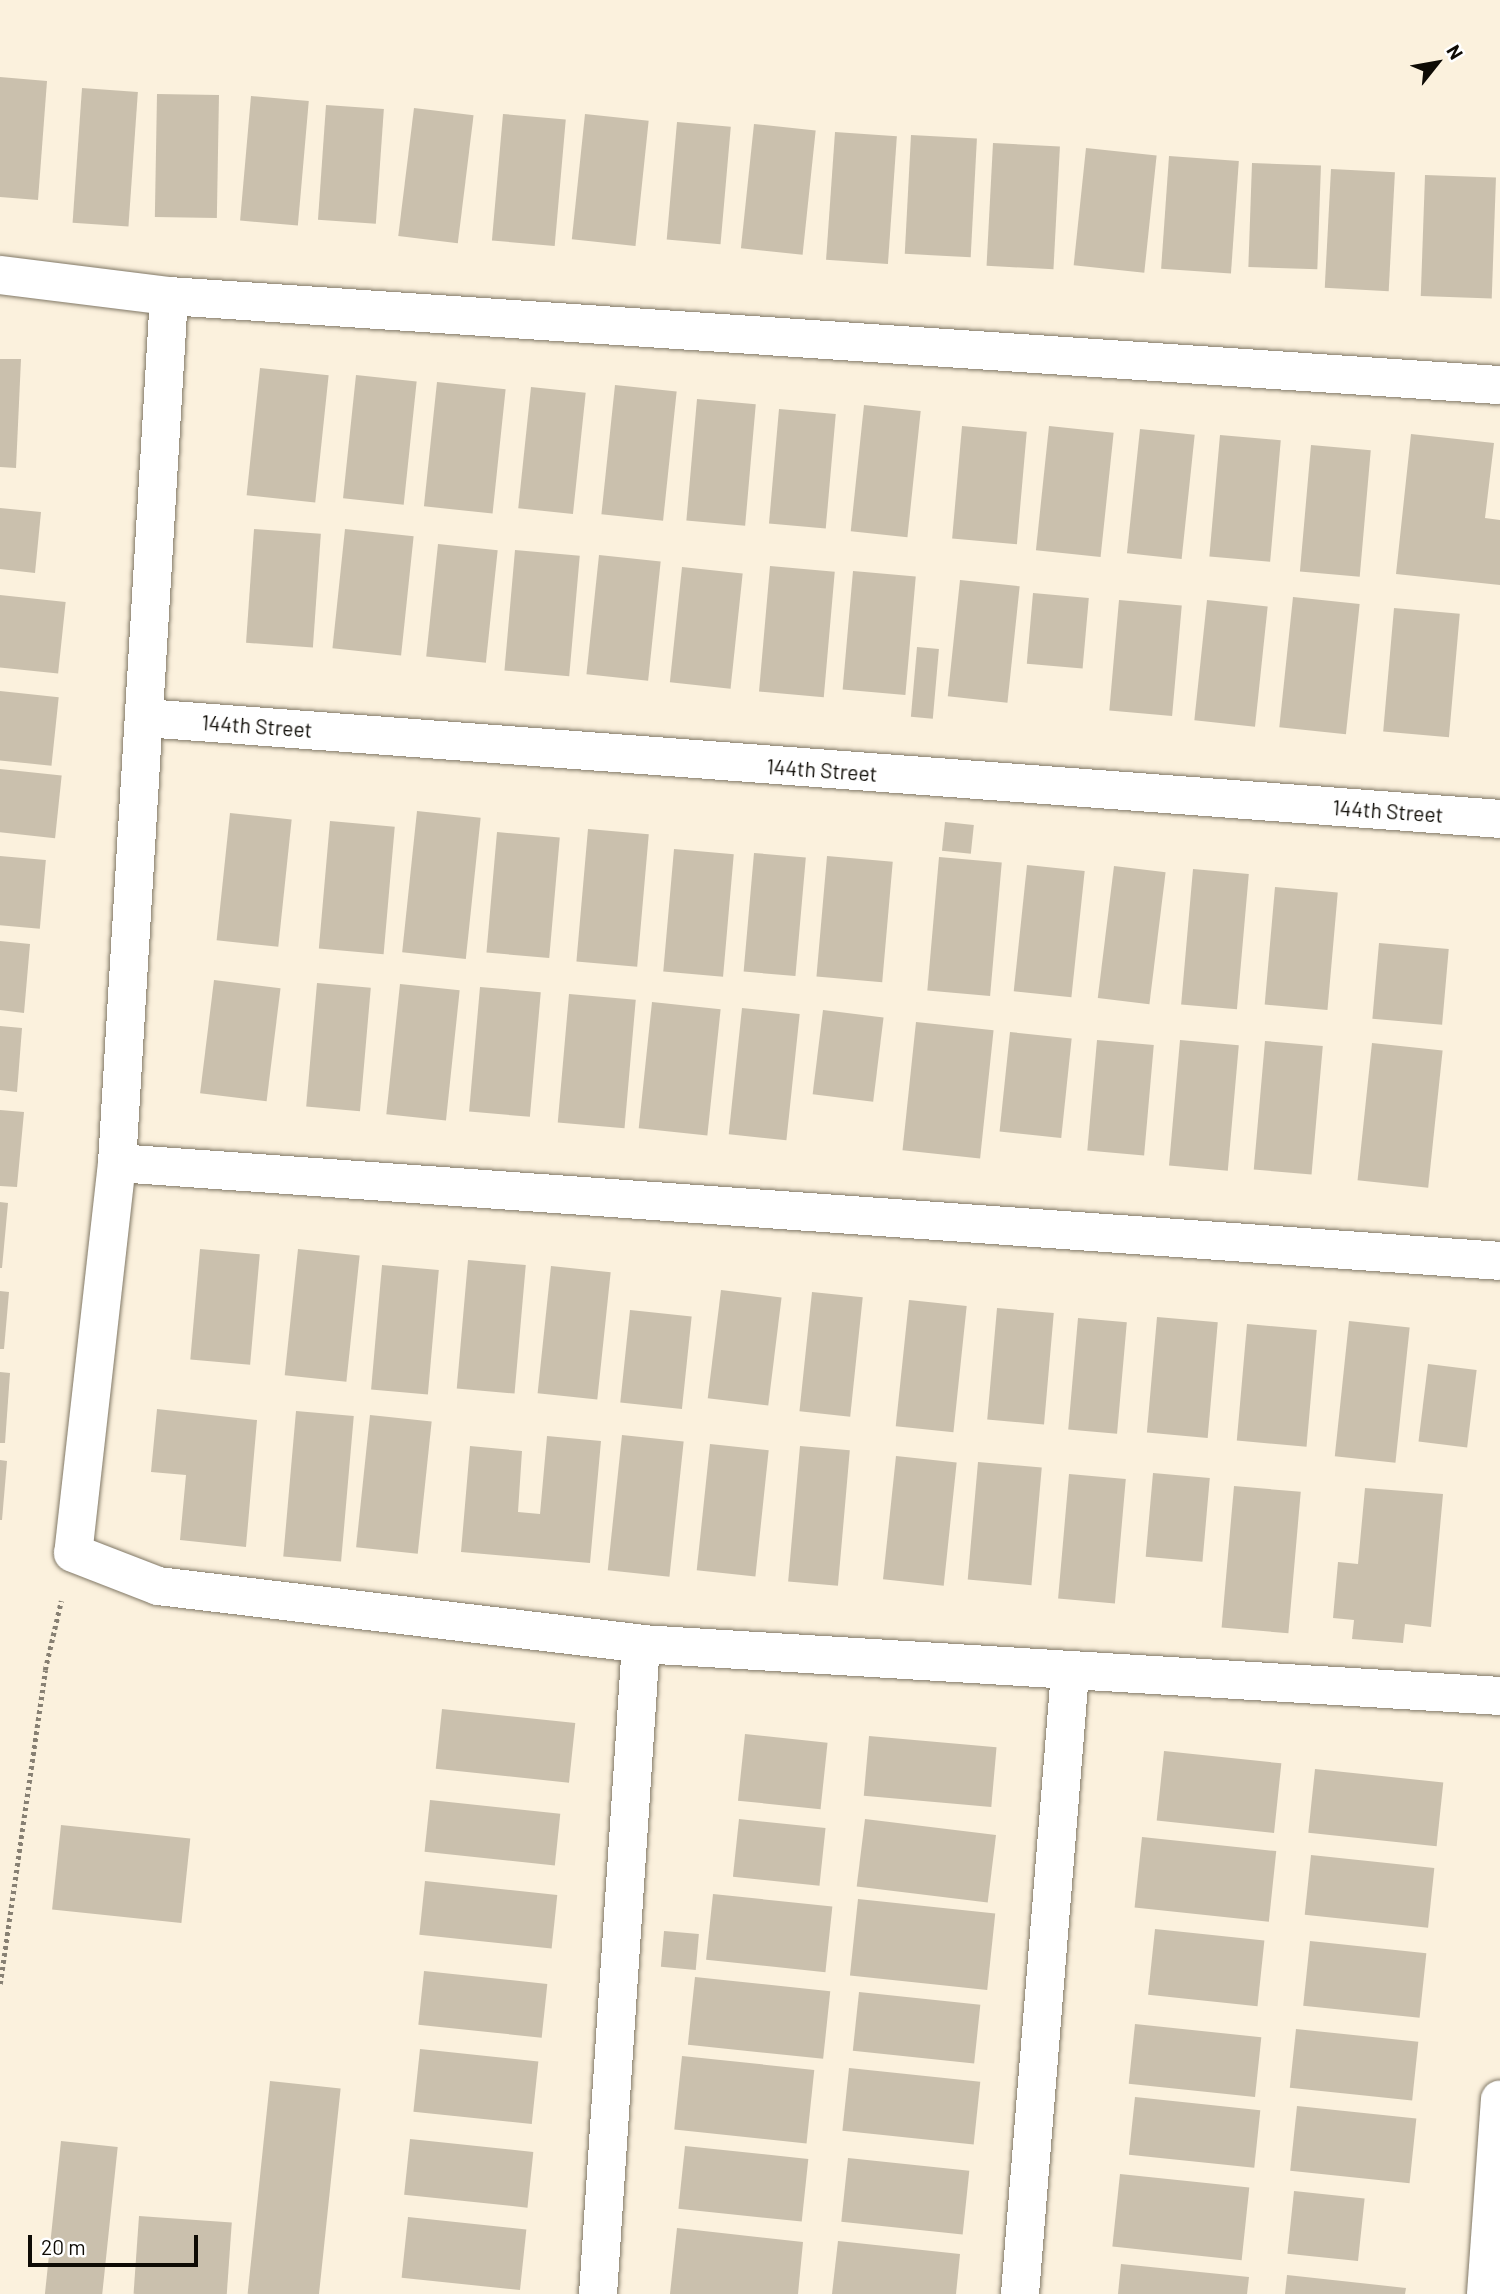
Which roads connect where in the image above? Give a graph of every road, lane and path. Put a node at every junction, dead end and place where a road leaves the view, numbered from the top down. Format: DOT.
graph roads {
  1 [pos="0,275"];
  2 [pos="169,296"];
  3 [pos="1500,386"];
  4 [pos="145,718"];
  5 [pos="1500,819"];
  6 [pos="117,1163"];
  7 [pos="1500,1261"];
  8 [pos="72,1553"];
  9 [pos="642,1644"];
  10 [pos="1070,1673"];
  11 [pos="1500,1696"];
  12 [pos="0,1984"];
  13 [pos="1500,2100"];
  14 [pos="1498,2176"];
  15 [pos="598,2294"];
  16 [pos="1020,2294"];
  17 [pos="1486,2294"];
  1 -- 2 [label="street"];
  2 -- 3 [label="street"];
  2 -- 4 [label="street"];
  4 -- 5 [label="street, 144th Street"];
  4 -- 6 [label="street"];
  6 -- 7 [label="street"];
  6 -- 8 [label="street"];
  8 -- 9 [label="street"];
  8 -- 12 [label="path"];
  9 -- 10 [label="street"];
  9 -- 15 [label="street"];
  10 -- 11 [label="street"];
  10 -- 16 [label="street"];
  13 -- 14 [label="street"];
  14 -- 17 [label="street"];
}
